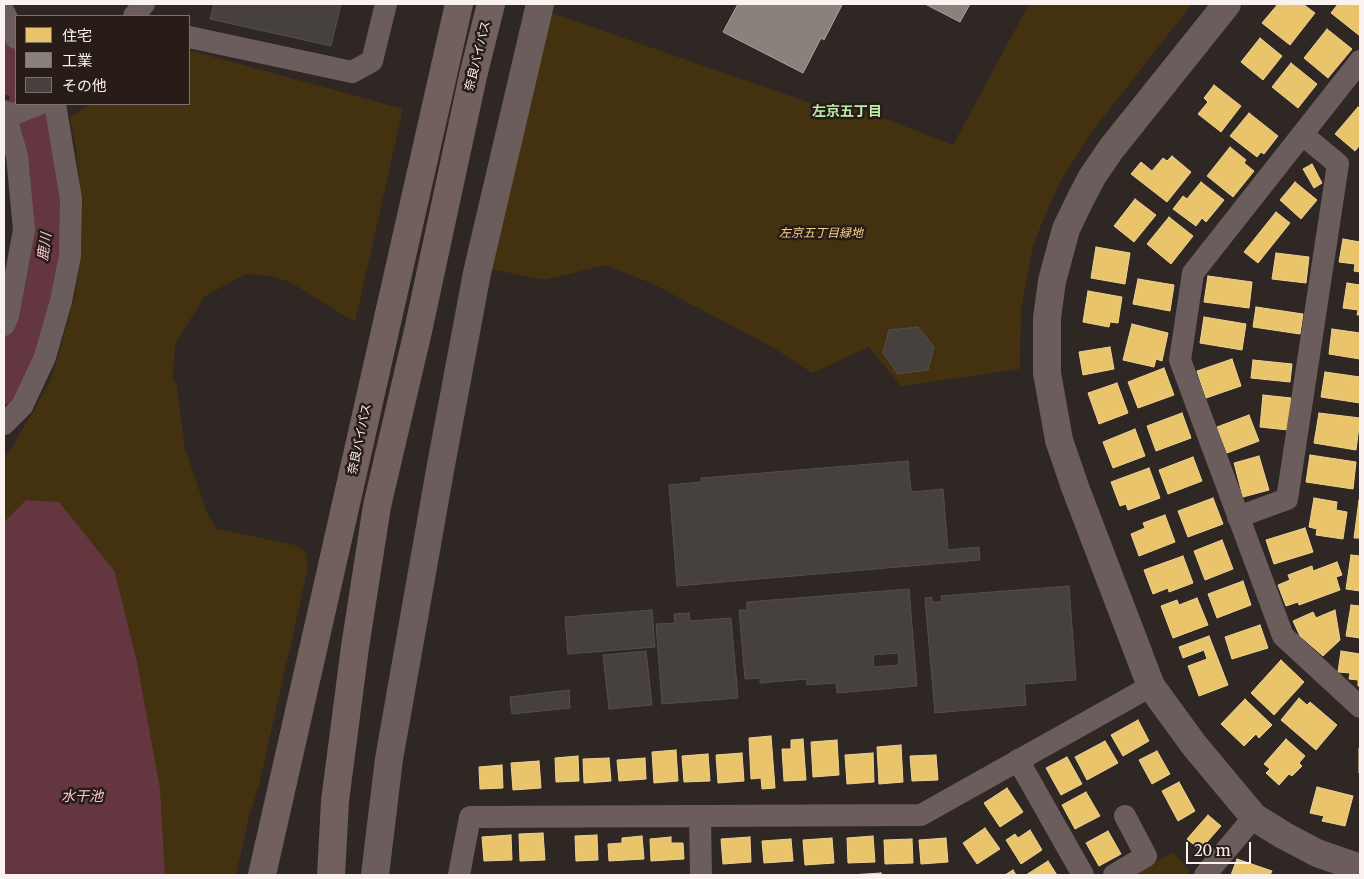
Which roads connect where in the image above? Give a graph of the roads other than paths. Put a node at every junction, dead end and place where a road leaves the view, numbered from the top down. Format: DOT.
graph roads {
  1 [pos="144,4"];
  2 [pos="386,4"];
  3 [pos="459,4"];
  4 [pos="491,4"];
  5 [pos="540,4"];
  6 [pos="1227,4"];
  7 [pos="4,12"];
  8 [pos="135,15"];
  9 [pos="15,36"];
  10 [pos="190,37"];
  11 [pos="1360,61"];
  12 [pos="36,105"];
  13 [pos="55,105"];
  14 [pos="8,115"];
  15 [pos="1303,135"];
  16 [pos="5,319"];
  17 [pos="4,424"];
  18 [pos="1238,517"];
  19 [pos="1151,686"];
  20 [pos="1360,707"];
  21 [pos="1018,760"];
  22 [pos="700,816"];
  23 [pos="1125,816"];
  24 [pos="1254,817"];
  25 [pos="1360,868"];
  26 [pos="262,875"];
  27 [pos="331,875"];
  28 [pos="375,875"];
  29 [pos="459,875"];
  30 [pos="701,875"];
  31 [pos="1083,875"];
  32 [pos="1114,875"];
  33 [pos="1205,875"];
  1 -- 8 [label="street"];
  2 -- 10 [label="street"];
  3 -- 26 [label="highway, 奈良バイパス"];
  4 -- 27 [label="highway, 奈良バイパス"];
  5 -- 28 [label="street"];
  6 -- 19 [label="street"];
  7 -- 9 [label="street"];
  11 -- 15 [label="street"];
  12 -- 14 [label="street"];
  13 -- 17 [label="street"];
  14 -- 16 [label="street"];
  15 -- 18 [label="street"];
  15 -- 18 [label="street"];
  18 -- 20 [label="street"];
  19 -- 21 [label="street"];
  19 -- 24 [label="street"];
  21 -- 22 [label="street"];
  21 -- 31 [label="street"];
  22 -- 29 [label="street"];
  22 -- 30 [label="street"];
  23 -- 32 [label="street"];
  24 -- 25 [label="street"];
  24 -- 33 [label="street"];
}
